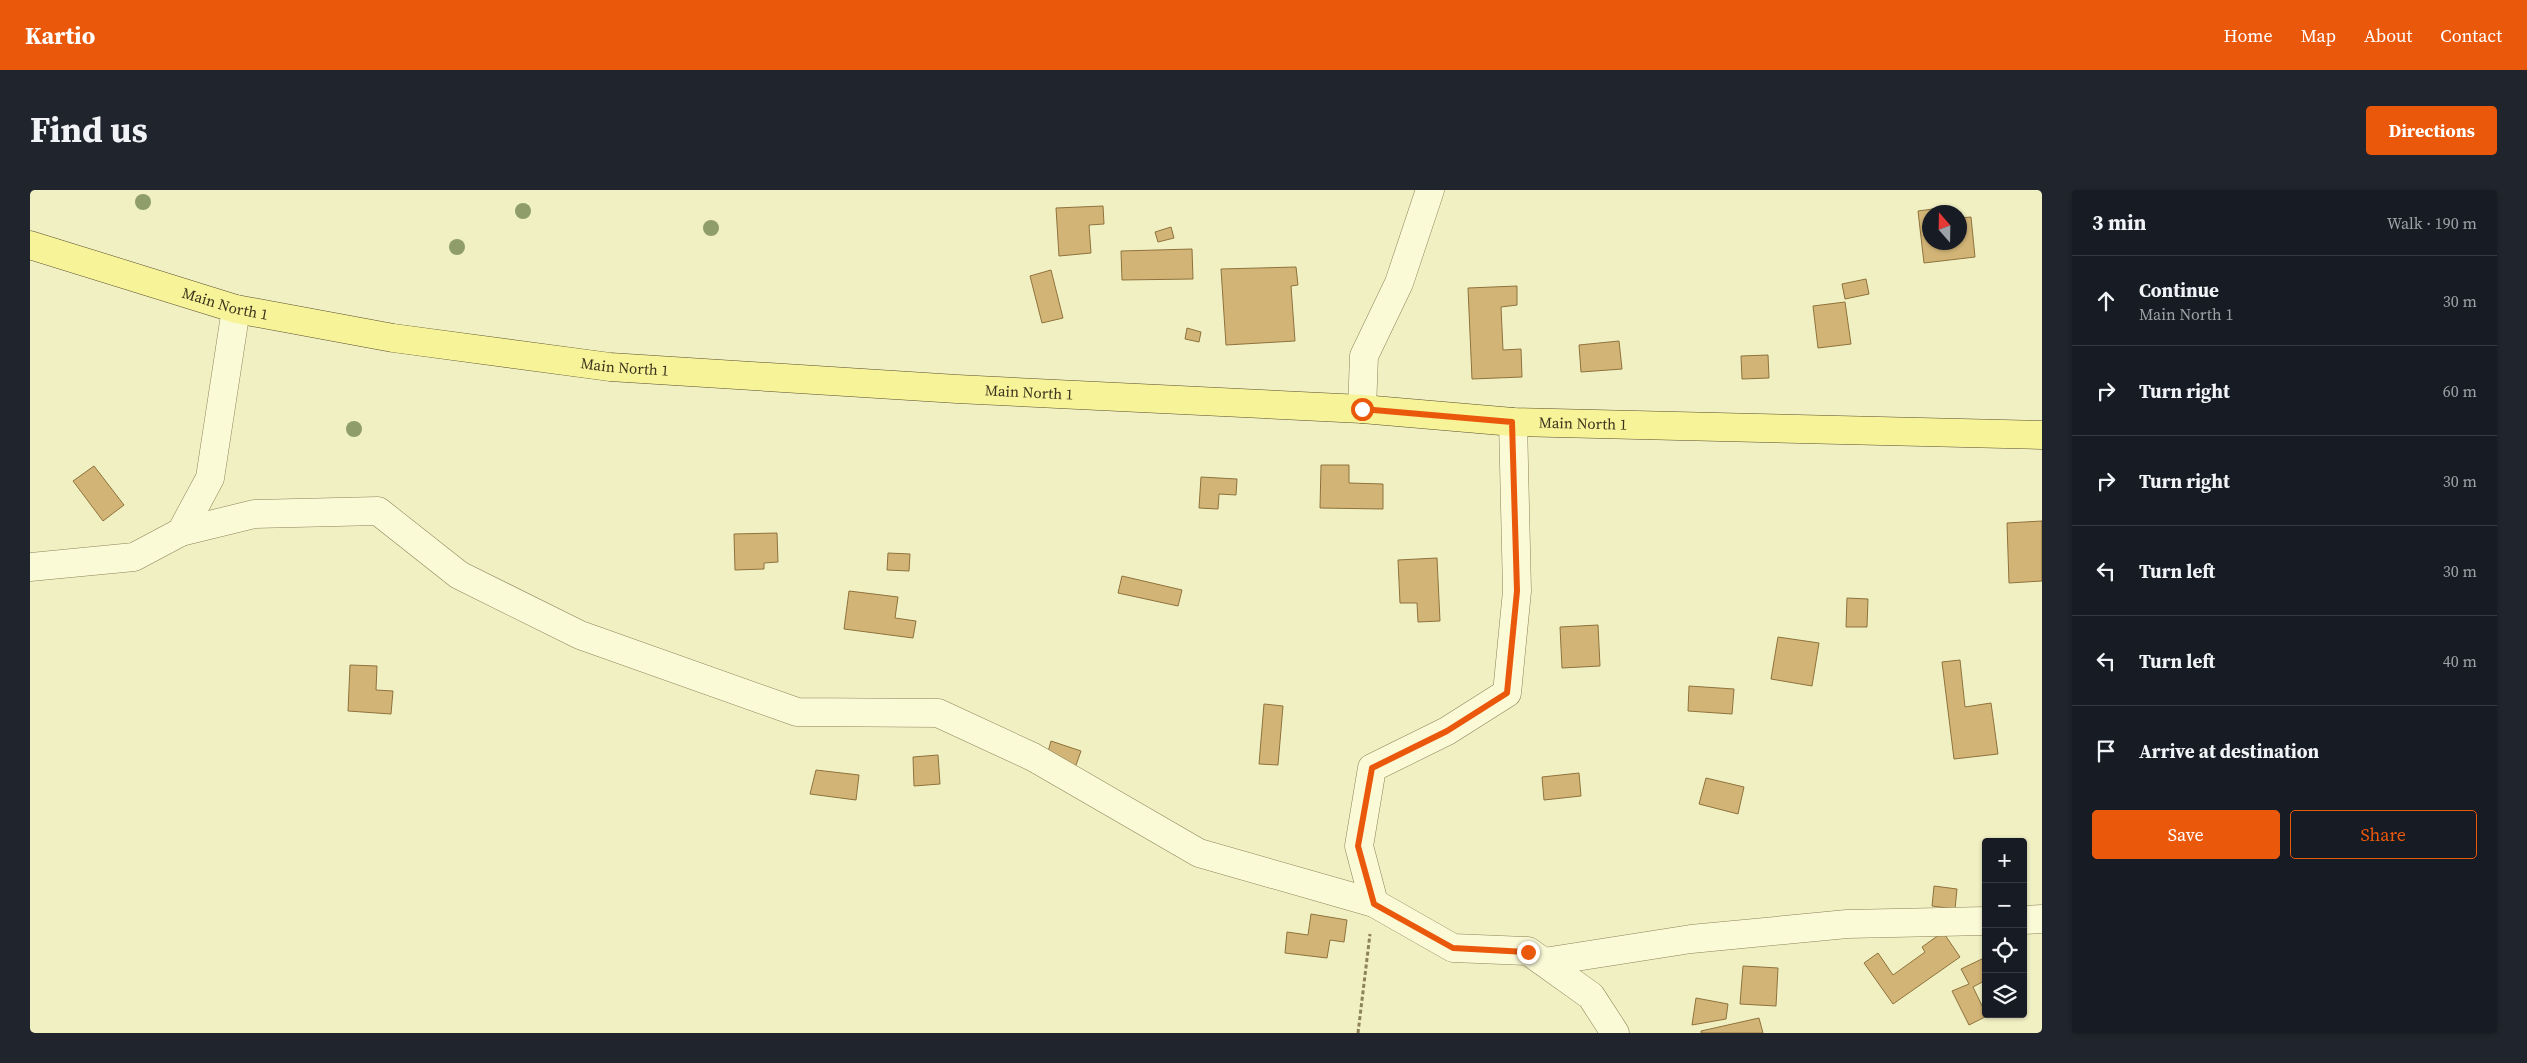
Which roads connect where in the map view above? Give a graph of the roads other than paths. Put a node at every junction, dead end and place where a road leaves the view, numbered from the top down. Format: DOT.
graph roads {
  1 [pos="1430,190"];
  2 [pos="30,245"];
  3 [pos="236,309"];
  4 [pos="1362,409"];
  5 [pos="1512,422"];
  6 [pos="2042,435"];
  7 [pos="181,532"];
  8 [pos="30,567"];
  9 [pos="1374,904"];
  10 [pos="2042,919"];
  11 [pos="2027,920"];
  12 [pos="1982,921"];
  13 [pos="1544,962"];
  14 [pos="1615,1033"];
  1 -- 4 [label="street"];
  2 -- 3 [label="main road, Main North 1"];
  3 -- 4 [label="main road, Main North 1"];
  3 -- 7 [label="street"];
  4 -- 5 [label="main road, Main North 1"];
  5 -- 6 [label="main road, Main North 1"];
  5 -- 9 [label="street"];
  7 -- 8 [label="street"];
  7 -- 9 [label="street"];
  9 -- 13 [label="street"];
  10 -- 11 [label="street"];
  12 -- 13 [label="street"];
  13 -- 14 [label="street"];
}
